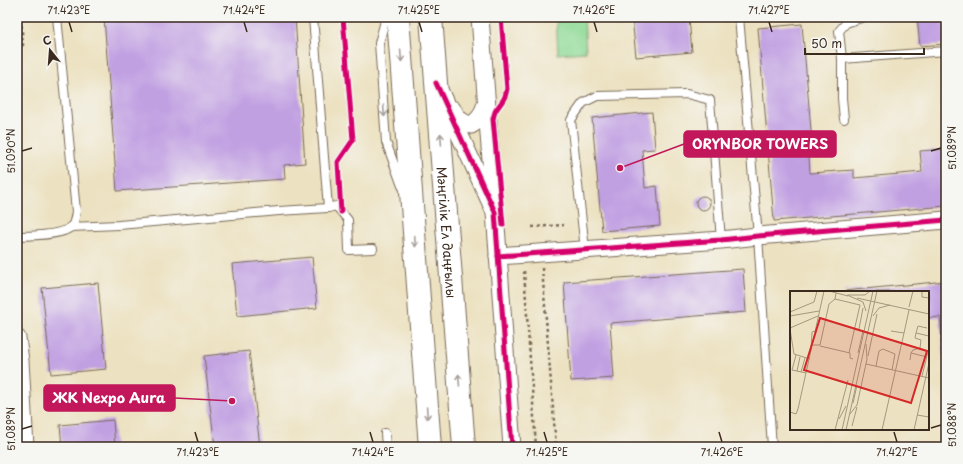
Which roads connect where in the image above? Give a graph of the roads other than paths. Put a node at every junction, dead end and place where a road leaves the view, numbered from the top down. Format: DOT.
graph roads {
  1 [pos="57,17"];
  2 [pos="313,17"];
  3 [pos="386,17"];
  4 [pos="398,17"];
  5 [pos="432,17"];
  6 [pos="480,17"];
  7 [pos="738,17"];
  8 [pos="864,17"];
  9 [pos="946,51"];
  10 [pos="842,59"];
  11 [pos="436,83"];
  12 [pos="486,104"];
  13 [pos="844,119"];
  14 [pos="328,208"];
  15 [pos="495,212"];
  16 [pos="413,218"];
  17 [pos="946,220"];
  18 [pos="70,228"];
  19 [pos="17,236"];
  20 [pos="758,236"];
  21 [pos="721,240"];
  22 [pos="373,249"];
  23 [pos="586,250"];
  24 [pos="498,256"];
  25 [pos="17,338"];
  26 [pos="18,361"];
  27 [pos="385,433"];
  28 [pos="468,444"];
  29 [pos="25,447"];
  30 [pos="386,447"];
  31 [pos="430,447"];
  32 [pos="512,447"];
  33 [pos="772,447"];
  1 -- 18 [label="lane"];
  2 -- 14 [label="lane"];
  3 -- 16 [label="lane, one-way"];
  4 -- 16 [label="main road, one-way"];
  5 -- 11 [label="main road, Мәңгілік Ел даңғылы"];
  6 -- 12 [label="street"];
  7 -- 20 [label="lane"];
  8 -- 10 [label="lane"];
  9 -- 10 [label="lane"];
  10 -- 13 [label="lane"];
  11 -- 12 [label="street"];
  11 -- 15 [label="street"];
  28 -- 11 [label="main road, Мәңгілік Ел даңғылы, one-way"];
  12 -- 15 [label="street"];
  14 -- 18 [label="lane"];
  14 -- 22 [label="lane"];
  15 -- 24 [label="street"];
  16 -- 31 [label="main road, one-way"];
  17 -- 20 [label="street"];
  18 -- 19 [label="lane"];
  20 -- 21 [label="street"];
  20 -- 33 [label="lane"];
  21 -- 23 [label="street"];
  21 -- 23 [label="lane"];
  23 -- 24 [label="street"];
  24 -- 32 [label="street"];
  25 -- 26 [label="street"];
  26 -- 29 [label="street"];
  27 -- 30 [label="lane"];
}
